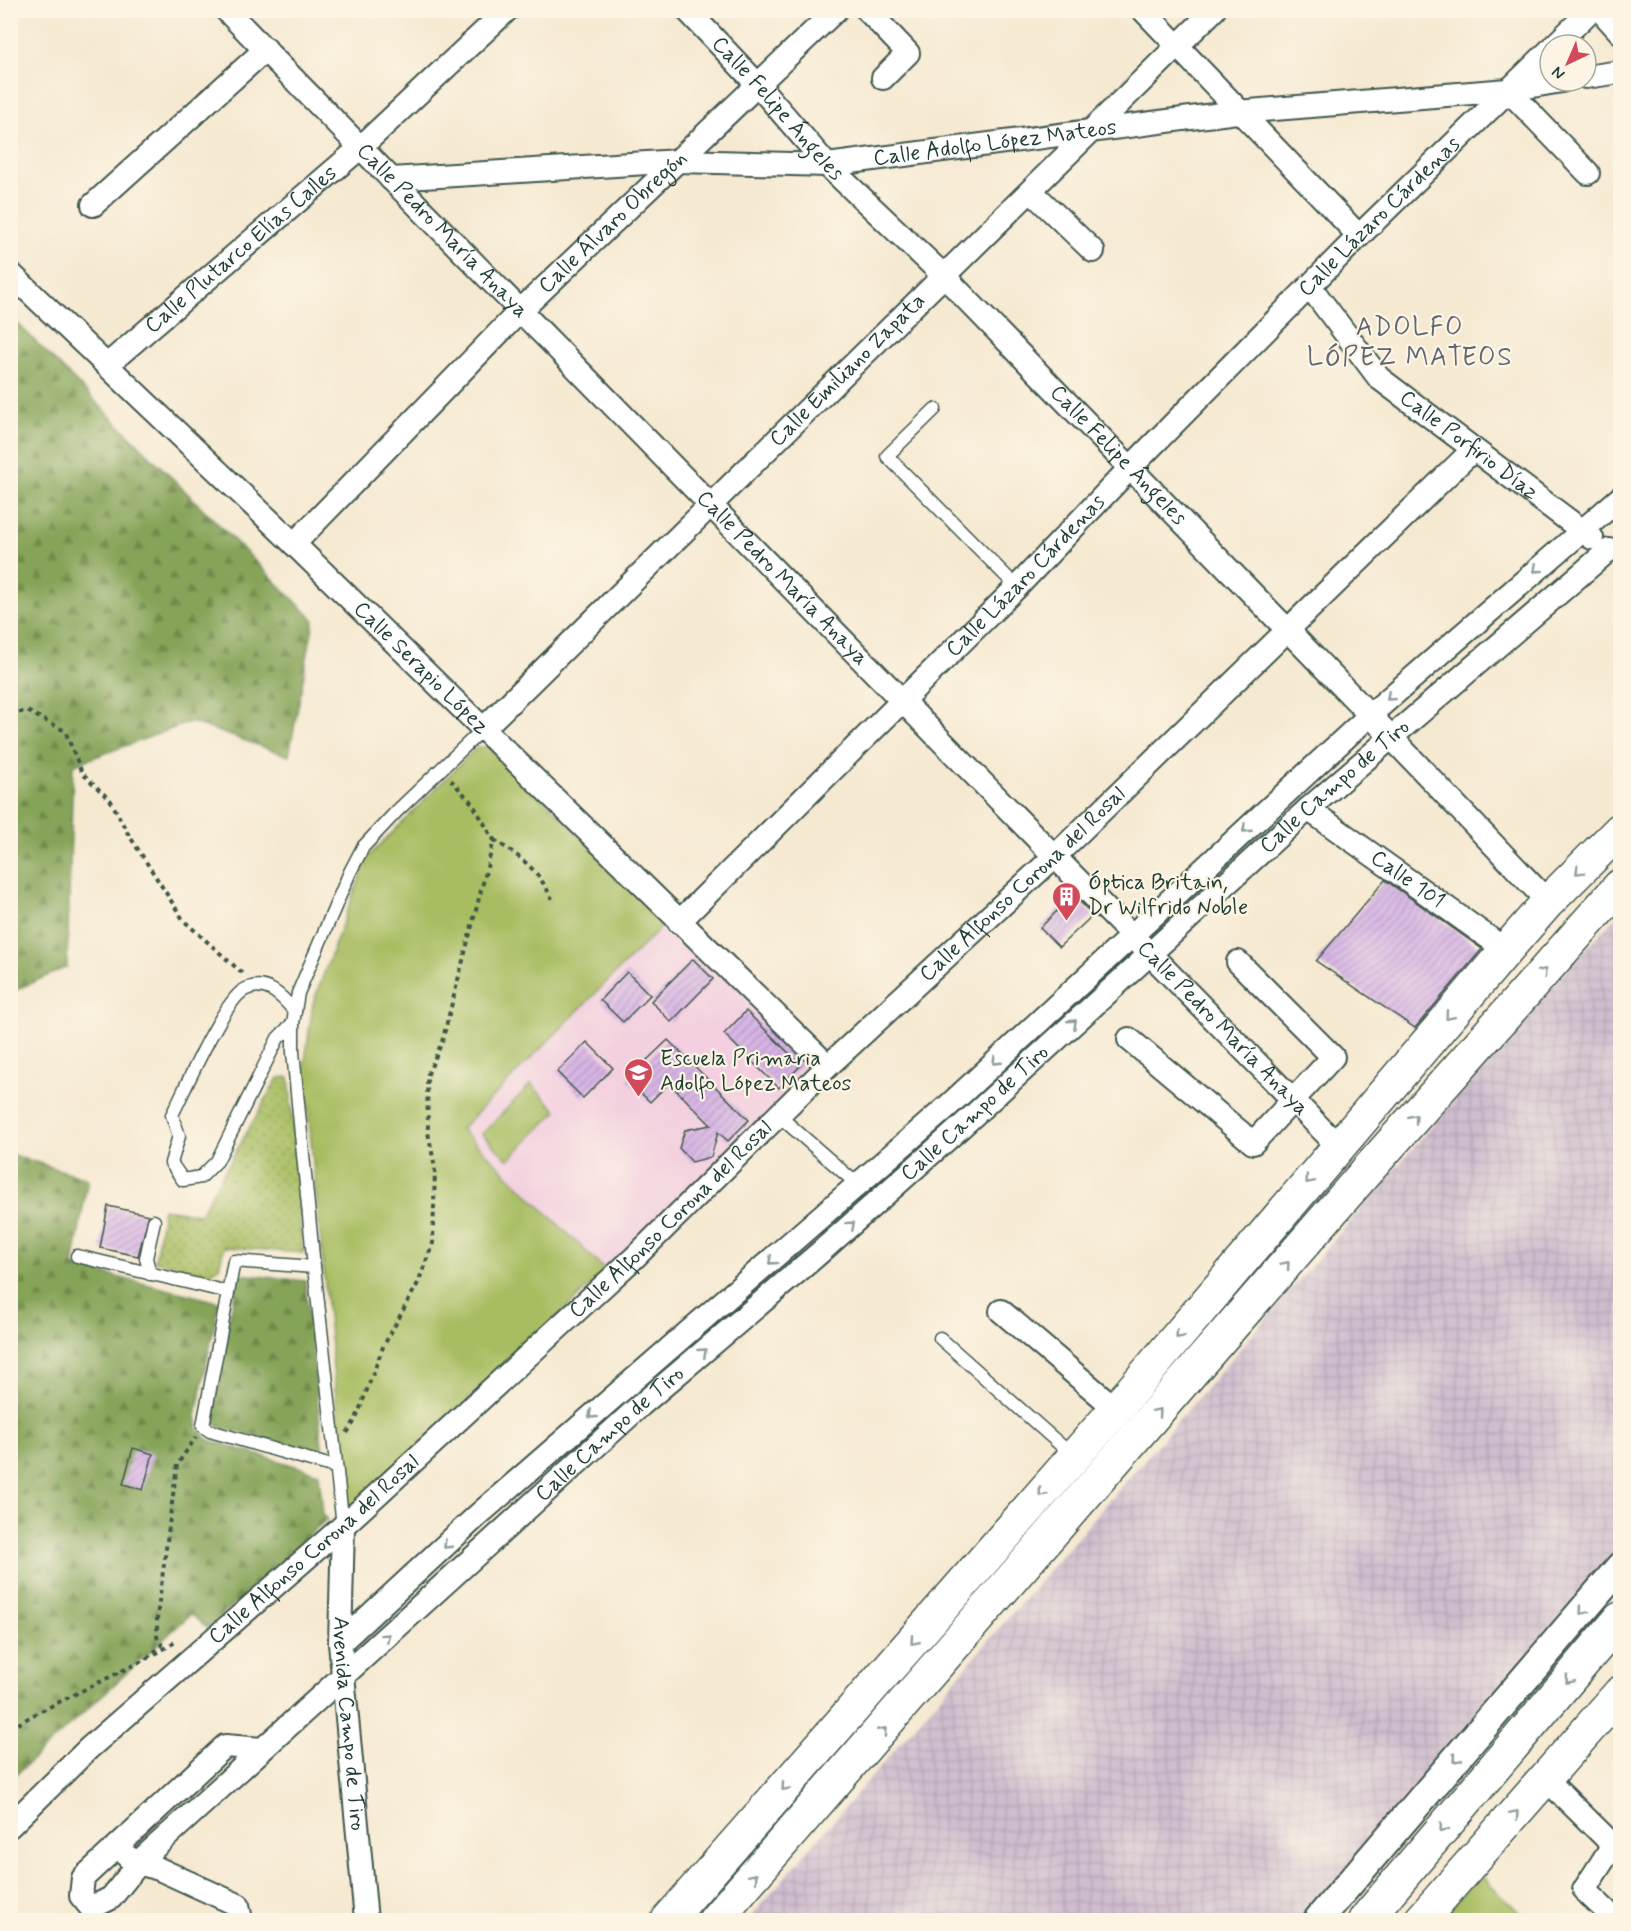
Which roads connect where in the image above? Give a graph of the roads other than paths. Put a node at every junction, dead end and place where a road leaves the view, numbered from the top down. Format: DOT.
graph roads {
  1 [pos="226,10"];
  2 [pos="507,10"];
  3 [pos="687,10"];
  4 [pos="836,10"];
  5 [pos="867,10"];
  6 [pos="1143,10"];
  7 [pos="1214,10"];
  8 [pos="1591,10"];
  9 [pos="1600,10"];
  10 [pos="1620,32"];
  11 [pos="1567,33"];
  12 [pos="1178,46"];
  13 [pos="266,49"];
  14 [pos="1538,61"];
  15 [pos="1620,72"];
  16 [pos="1598,75"];
  17 [pos="883,78"];
  18 [pos="758,85"];
  19 [pos="1538,85"];
  20 [pos="1508,90"];
  21 [pos="1237,111"];
  22 [pos="1094,128"];
  23 [pos="360,147"];
  24 [pos="679,161"];
  25 [pos="827,165"];
  26 [pos="1588,173"];
  27 [pos="391,179"];
  28 [pos="1031,190"];
  29 [pos="93,205"];
  30 [pos="1359,236"];
  31 [pos="1093,251"];
  32 [pos="10,273"];
  33 [pos="944,276"];
  34 [pos="1311,288"];
  35 [pos="519,312"];
  36 [pos="107,365"];
  37 [pos="935,409"];
  38 [pos="1473,450"];
  39 [pos="1130,468"];
  40 [pos="710,506"];
  41 [pos="1615,511"];
  42 [pos="1581,531"];
  43 [pos="294,544"];
  44 [pos="1615,555"];
  45 [pos="1017,587"];
  46 [pos="1289,631"];
  47 [pos="902,700"];
  48 [pos="1370,715"];
  49 [pos="482,730"];
  50 [pos="1390,736"];
  51 [pos="1308,809"];
  52 [pos="1620,830"];
  53 [pos="1054,855"];
  54 [pos="1620,886"];
  55 [pos="1548,902"];
  56 [pos="679,922"];
  57 [pos="1131,936"];
  58 [pos="1506,950"];
  59 [pos="1149,954"];
  60 [pos="1238,962"];
  61 [pos="294,1017"];
  62 [pos="1129,1039"];
  63 [pos="828,1066"];
  64 [pos="1293,1100"];
  65 [pos="778,1115"];
  66 [pos="1338,1146"];
  67 [pos="858,1185"];
  68 [pos="154,1221"];
  69 [pos="800,1237"];
  70 [pos="816,1255"];
  71 [pos="77,1256"];
  72 [pos="314,1267"];
  73 [pos="150,1274"];
  74 [pos="228,1292"];
  75 [pos="1001,1311"];
  76 [pos="940,1338"];
  77 [pos="624,1387"];
  78 [pos="641,1406"];
  79 [pos="1116,1409"];
  80 [pos="1084,1445"];
  81 [pos="1119,1457"];
  82 [pos="335,1467"];
  83 [pos="478,1515"];
  84 [pos="343,1526"];
  85 [pos="495,1537"];
  86 [pos="1620,1567"];
  87 [pos="1620,1619"];
  88 [pos="340,1643"];
  89 [pos="343,1676"];
  90 [pos="1620,1693"];
  91 [pos="263,1749"];
  92 [pos="1546,1779"];
  93 [pos="10,1826"];
  94 [pos="114,1847"];
  95 [pos="138,1863"];
  96 [pos="241,1920"];
  97 [pos="366,1920"];
  98 [pos="668,1920"];
  99 [pos="715,1920"];
  100 [pos="1318,1920"];
  101 [pos="1365,1920"];
  102 [pos="1421,1920"];
  103 [pos="1616,1920"];
  1 -- 13 [label="street, Calle Pedro María Anaya"];
  2 -- 23 [label="street, Calle Plutarco Elías Calles"];
  3 -- 18 [label="street, Calle Felipe Ángeles"];
  4 -- 18 [label="street, Calle Álvaro Obregón"];
  5 -- 17 [label="street"];
  6 -- 12 [label="street"];
  7 -- 12 [label="street, Calle Emiliano Zapata"];
  8 -- 11 [label="street"];
  9 -- 10 [label="street"];
  12 -- 21 [label="street"];
  12 -- 22 [label="street, Calle Emiliano Zapata"];
  13 -- 23 [label="street, Calle Pedro María Anaya"];
  13 -- 29 [label="street"];
  14 -- 20 [label="street, Calle Lázaro Cárdenas"];
  15 -- 16 [label="street"];
  18 -- 24 [label="street, Calle Álvaro Obregón"];
  18 -- 25 [label="street, Calle Felipe Ángeles"];
  19 -- 20 [label="street, Calle Adolfo López Mateos"];
  20 -- 21 [label="street, Calle Adolfo López Mateos"];
  20 -- 26 [label="street"];
  20 -- 30 [label="street, Calle Lázaro Cárdenas"];
  21 -- 22 [label="street, Calle Adolfo López Mateos"];
  21 -- 30 [label="street"];
  22 -- 25 [label="street, Calle Adolfo López Mateos"];
  22 -- 28 [label="street, Calle Emiliano Zapata"];
  23 -- 27 [label="street, Calle Pedro María Anaya"];
  23 -- 36 [label="street, Calle Plutarco Elías Calles"];
  24 -- 25 [label="street, Calle Adolfo López Mateos"];
  24 -- 27 [label="street, Calle Adolfo López Mateos"];
  24 -- 35 [label="street, Calle Álvaro Obregón"];
  25 -- 33 [label="street, Calle Felipe Ángeles"];
  27 -- 35 [label="street, Calle Pedro María Anaya"];
  28 -- 31 [label="street"];
  28 -- 33 [label="street, Calle Emiliano Zapata"];
  30 -- 34 [label="street, Calle Lázaro Cárdenas"];
  32 -- 36 [label="street, Calle Serapio López"];
  33 -- 39 [label="street, Calle Felipe Ángeles"];
  33 -- 40 [label="street, Calle Emiliano Zapata"];
  34 -- 38 [label="street, Calle Porfirio Díaz"];
  34 -- 39 [label="street, Calle Lázaro Cárdenas"];
  35 -- 40 [label="street, Calle Pedro María Anaya"];
  35 -- 43 [label="street, Calle Álvaro Obregón"];
  36 -- 43 [label="street, Calle Serapio López"];
  37 -- 45 [label="lane"];
  38 -- 42 [label="street, Calle Porfirio Díaz"];
  38 -- 46 [label="street, Calle Alfonso Corona del Rosal"];
  39 -- 45 [label="street, Calle Lázaro Cárdenas"];
  39 -- 46 [label="street, Calle Felipe Ángeles"];
  40 -- 47 [label="street, Calle Pedro María Anaya"];
  40 -- 49 [label="street, Calle Emiliano Zapata"];
  41 -- 42 [label="street"];
  42 -- 44 [label="street, Calle Porfirio Díaz"];
  42 -- 48 [label="street, Calle Campo de Tiro, one-way"];
  43 -- 49 [label="street, Calle Serapio López"];
  44 -- 50 [label="street, Calle Campo de Tiro"];
  45 -- 47 [label="street, Calle Lázaro Cárdenas"];
  46 -- 48 [label="street, Calle Felipe Ángeles"];
  46 -- 53 [label="street, Calle Alfonso Corona del Rosal"];
  47 -- 53 [label="street, Calle Pedro María Anaya"];
  47 -- 56 [label="street, Calle Lázaro Cárdenas"];
  48 -- 50 [label="street, Calle Felipe Ángeles"];
  48 -- 57 [label="street, Calle Campo de Tiro, one-way"];
  49 -- 56 [label="street, Calle Serapio López"];
  49 -- 61 [label="lane"];
  50 -- 51 [label="street, Calle Campo de Tiro"];
  50 -- 55 [label="street, Calle Felipe Ángeles"];
  51 -- 58 [label="street, Calle 101"];
  51 -- 59 [label="street, Calle Campo de Tiro"];
  52 -- 55 [label="main road, one-way"];
  53 -- 57 [label="street, Calle Pedro María Anaya"];
  53 -- 63 [label="street, Calle Alfonso Corona del Rosal"];
  81 -- 54 [label="main road, one-way"];
  55 -- 58 [label="main road"];
  56 -- 63 [label="street, Calle Serapio López"];
  57 -- 59 [label="street, Calle Pedro María Anaya"];
  57 -- 67 [label="street, Calle Campo de Tiro, one-way"];
  58 -- 66 [label="main road, one-way"];
  59 -- 64 [label="street, Calle Pedro María Anaya"];
  70 -- 59 [label="street, Calle Campo de Tiro, one-way"];
  60 -- 64 [label="street"];
  61 -- 61 [label="lane"];
  61 -- 72 [label="lane"];
  62 -- 64 [label="street"];
  63 -- 65 [label="street, Calle Alfonso Corona del Rosal"];
  64 -- 66 [label="street, Calle Pedro María Anaya"];
  65 -- 67 [label="lane"];
  65 -- 84 [label="street, Calle Alfonso Corona del Rosal"];
  66 -- 79 [label="main road, one-way"];
  67 -- 69 [label="street, Calle Campo de Tiro"];
  68 -- 73 [label="lane"];
  69 -- 70 [label="street"];
  69 -- 77 [label="street, Calle Campo de Tiro, one-way"];
  78 -- 70 [label="street, Calle Campo de Tiro, one-way"];
  71 -- 73 [label="lane"];
  72 -- 74 [label="lane"];
  72 -- 82 [label="lane"];
  73 -- 74 [label="lane"];
  74 -- 82 [label="lane"];
  75 -- 79 [label="street"];
  76 -- 80 [label="lane"];
  77 -- 78 [label="street"];
  77 -- 83 [label="street, Calle Campo de Tiro, one-way"];
  78 -- 85 [label="street, Calle Campo de Tiro"];
  79 -- 80 [label="main road"];
  80 -- 81 [label="main road"];
  80 -- 98 [label="main road, one-way"];
  99 -- 81 [label="main road, one-way"];
  82 -- 84 [label="lane"];
  83 -- 85 [label="street"];
  83 -- 88 [label="street, Calle Campo de Tiro, one-way"];
  84 -- 88 [label="street, Avenida Campo de Tiro"];
  84 -- 93 [label="street, Calle Alfonso Corona del Rosal"];
  89 -- 85 [label="street, Calle Campo de Tiro, one-way"];
  86 -- 100 [label="street, one-way"];
  87 -- 101 [label="main road, one-way"];
  88 -- 89 [label="street, Avenida Campo de Tiro"];
  89 -- 91 [label="street, Calle Campo de Tiro"];
  89 -- 97 [label="street, Avenida Campo de Tiro"];
  90 -- 92 [label="main road"];
  91 -- 94 [label="street"];
  91 -- 95 [label="street, Calle Campo de Tiro"];
  102 -- 92 [label="main road, one-way"];
  92 -- 103 [label="street"];
  94 -- 95 [label="street"];
  94 -- 95 [label="street, Calle Campo de Tiro"];
  95 -- 96 [label="street"];
}
